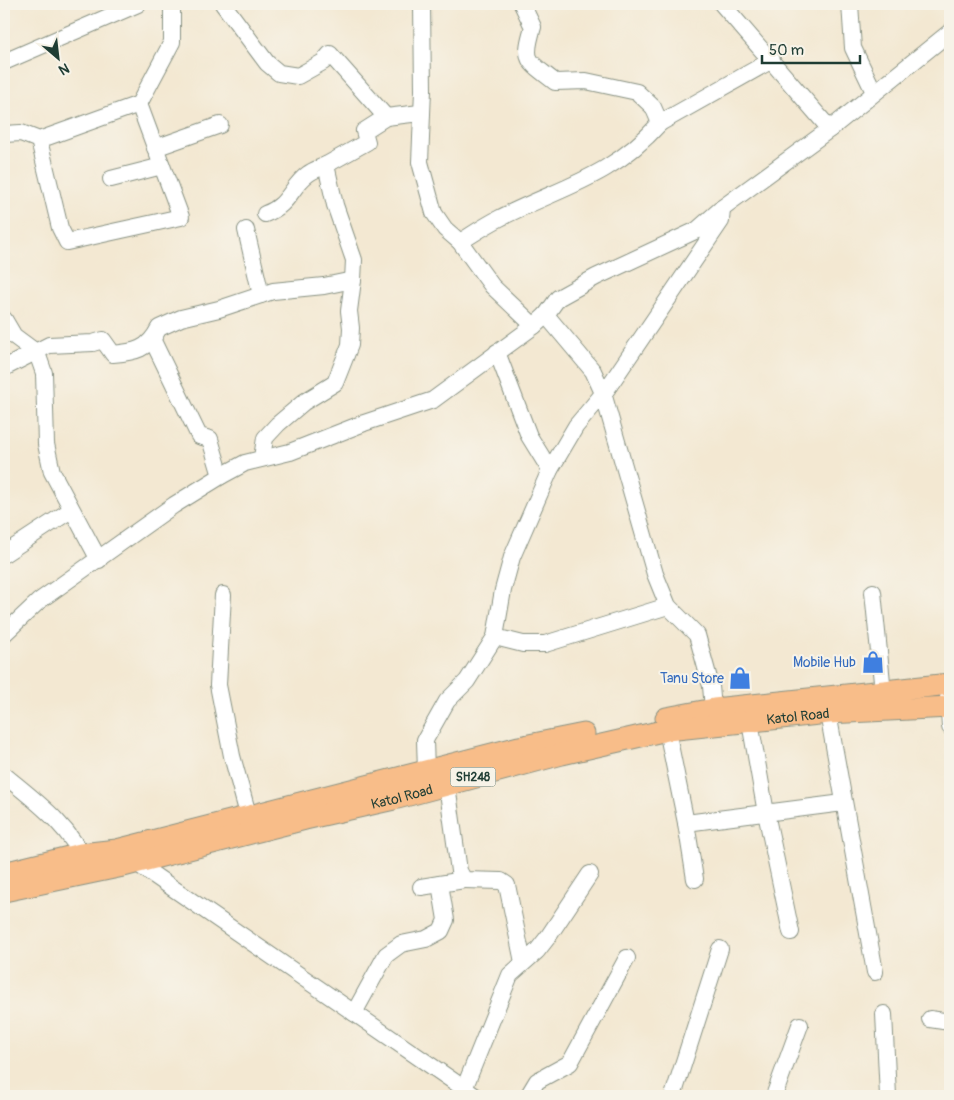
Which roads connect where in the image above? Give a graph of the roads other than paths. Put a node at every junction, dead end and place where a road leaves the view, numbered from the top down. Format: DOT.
graph roads {
  1 [pos="138,4"];
  2 [pos="172,4"];
  3 [pos="223,4"];
  4 [pos="422,4"];
  5 [pos="522,4"];
  6 [pos="722,4"];
  7 [pos="850,4"];
  8 [pos="950,32"];
  9 [pos="772,60"];
  10 [pos="4,62"];
  11 [pos="874,92"];
  12 [pos="139,104"];
  13 [pos="420,113"];
  14 [pos="386,117"];
  15 [pos="660,123"];
  16 [pos="220,125"];
  17 [pos="830,129"];
  18 [pos="4,134"];
  19 [pos="38,140"];
  20 [pos="155,148"];
  21 [pos="326,165"];
  22 [pos="162,166"];
  23 [pos="111,180"];
  24 [pos="722,208"];
  25 [pos="265,214"];
  26 [pos="246,230"];
  27 [pos="460,242"];
  28 [pos="353,280"];
  29 [pos="261,295"];
  30 [pos="4,319"];
  31 [pos="540,320"];
  32 [pos="153,341"];
  33 [pos="497,352"];
  34 [pos="37,353"];
  35 [pos="4,368"];
  36 [pos="603,393"];
  37 [pos="262,458"];
  38 [pos="550,470"];
  39 [pos="221,476"];
  40 [pos="71,510"];
  41 [pos="4,554"];
  42 [pos="100,560"];
  43 [pos="873,592"];
  44 [pos="223,594"];
  45 [pos="668,606"];
  46 [pos="4,634"];
  47 [pos="495,636"];
  48 [pos="949,685"];
  49 [pos="882,692"];
  50 [pos="828,713"];
  51 [pos="950,713"];
  52 [pos="714,717"];
  53 [pos="750,722"];
  54 [pos="667,730"];
  55 [pos="4,775"];
  56 [pos="435,782"];
  57 [pos="843,803"];
  58 [pos="766,813"];
  59 [pos="249,818"];
  60 [pos="686,823"];
  61 [pos="117,850"];
  62 [pos="135,863"];
  63 [pos="84,864"];
  64 [pos="4,873"];
  65 [pos="590,874"];
  66 [pos="694,879"];
  67 [pos="464,880"];
  68 [pos="440,884"];
  69 [pos="420,887"];
  70 [pos="4,891"];
  71 [pos="791,932"];
  72 [pos="720,949"];
  73 [pos="627,958"];
  74 [pos="523,962"];
  75 [pos="875,972"];
  76 [pos="354,1012"];
  77 [pos="884,1014"];
  78 [pos="930,1019"];
  79 [pos="950,1022"];
  80 [pos="800,1025"];
  81 [pos="470,1092"];
  82 [pos="528,1096"];
  83 [pos="673,1096"];
  84 [pos="774,1096"];
  85 [pos="888,1096"];
  1 -- 10 [label="street"];
  2 -- 12 [label="street"];
  3 -- 14 [label="street"];
  4 -- 13 [label="street"];
  5 -- 15 [label="street"];
  6 -- 9 [label="street"];
  7 -- 11 [label="street"];
  8 -- 11 [label="street"];
  9 -- 15 [label="street"];
  9 -- 17 [label="street"];
  11 -- 17 [label="street"];
  12 -- 19 [label="street"];
  12 -- 20 [label="street"];
  13 -- 14 [label="street"];
  13 -- 27 [label="street"];
  14 -- 21 [label="street"];
  15 -- 27 [label="street"];
  16 -- 20 [label="street"];
  17 -- 24 [label="street"];
  18 -- 19 [label="street"];
  19 -- 22 [label="street"];
  20 -- 22 [label="street"];
  21 -- 25 [label="street"];
  21 -- 28 [label="street"];
  22 -- 23 [label="street"];
  24 -- 31 [label="street"];
  24 -- 36 [label="street"];
  26 -- 29 [label="street"];
  27 -- 31 [label="street"];
  28 -- 29 [label="street"];
  28 -- 37 [label="street"];
  29 -- 32 [label="street"];
  30 -- 34 [label="street"];
  31 -- 33 [label="street"];
  31 -- 36 [label="street"];
  32 -- 34 [label="street"];
  32 -- 39 [label="street"];
  33 -- 37 [label="street"];
  33 -- 38 [label="street"];
  34 -- 35 [label="street"];
  34 -- 40 [label="street"];
  36 -- 38 [label="street"];
  36 -- 45 [label="street"];
  37 -- 39 [label="street"];
  38 -- 47 [label="street"];
  39 -- 42 [label="street"];
  40 -- 41 [label="street"];
  40 -- 42 [label="street"];
  42 -- 46 [label="street"];
  43 -- 49 [label="street"];
  44 -- 59 [label="street"];
  45 -- 47 [label="street"];
  45 -- 52 [label="street"];
  47 -- 56 [label="street"];
  48 -- 49 [label="main road, Katol Road / SH248"];
  48 -- 51 [label="street"];
  49 -- 52 [label="main road, Katol Road / SH248"];
  50 -- 51 [label="main road, Katol Road / SH248"];
  50 -- 53 [label="main road, Katol Road / SH248"];
  50 -- 57 [label="street"];
  52 -- 53 [label="main road, Katol Road / SH248"];
  52 -- 54 [label="main road, Katol Road / SH248"];
  52 -- 56 [label="main road, Katol Road / SH248"];
  53 -- 58 [label="street"];
  54 -- 56 [label="main road, Katol Road / SH248"];
  54 -- 60 [label="street"];
  55 -- 63 [label="street"];
  56 -- 59 [label="main road, Katol Road / SH248"];
  56 -- 62 [label="main road, Katol Road / SH248"];
  56 -- 67 [label="street"];
  57 -- 58 [label="street"];
  57 -- 75 [label="street"];
  58 -- 60 [label="street"];
  58 -- 71 [label="street"];
  59 -- 61 [label="main road, Katol Road / SH248"];
  60 -- 66 [label="street"];
  61 -- 62 [label="street"];
  61 -- 63 [label="main road, Katol Road / SH248"];
  62 -- 63 [label="main road, Katol Road / SH248"];
  62 -- 76 [label="street"];
  63 -- 64 [label="main road, Katol Road / SH248"];
  63 -- 70 [label="main road, Katol Road / SH248"];
  65 -- 74 [label="street"];
  67 -- 68 [label="street"];
  67 -- 74 [label="street"];
  68 -- 69 [label="street"];
  68 -- 76 [label="street"];
  72 -- 83 [label="street"];
  73 -- 82 [label="street"];
  74 -- 81 [label="street"];
  76 -- 81 [label="street"];
  77 -- 85 [label="street"];
  78 -- 79 [label="street"];
  80 -- 84 [label="street"];
}
